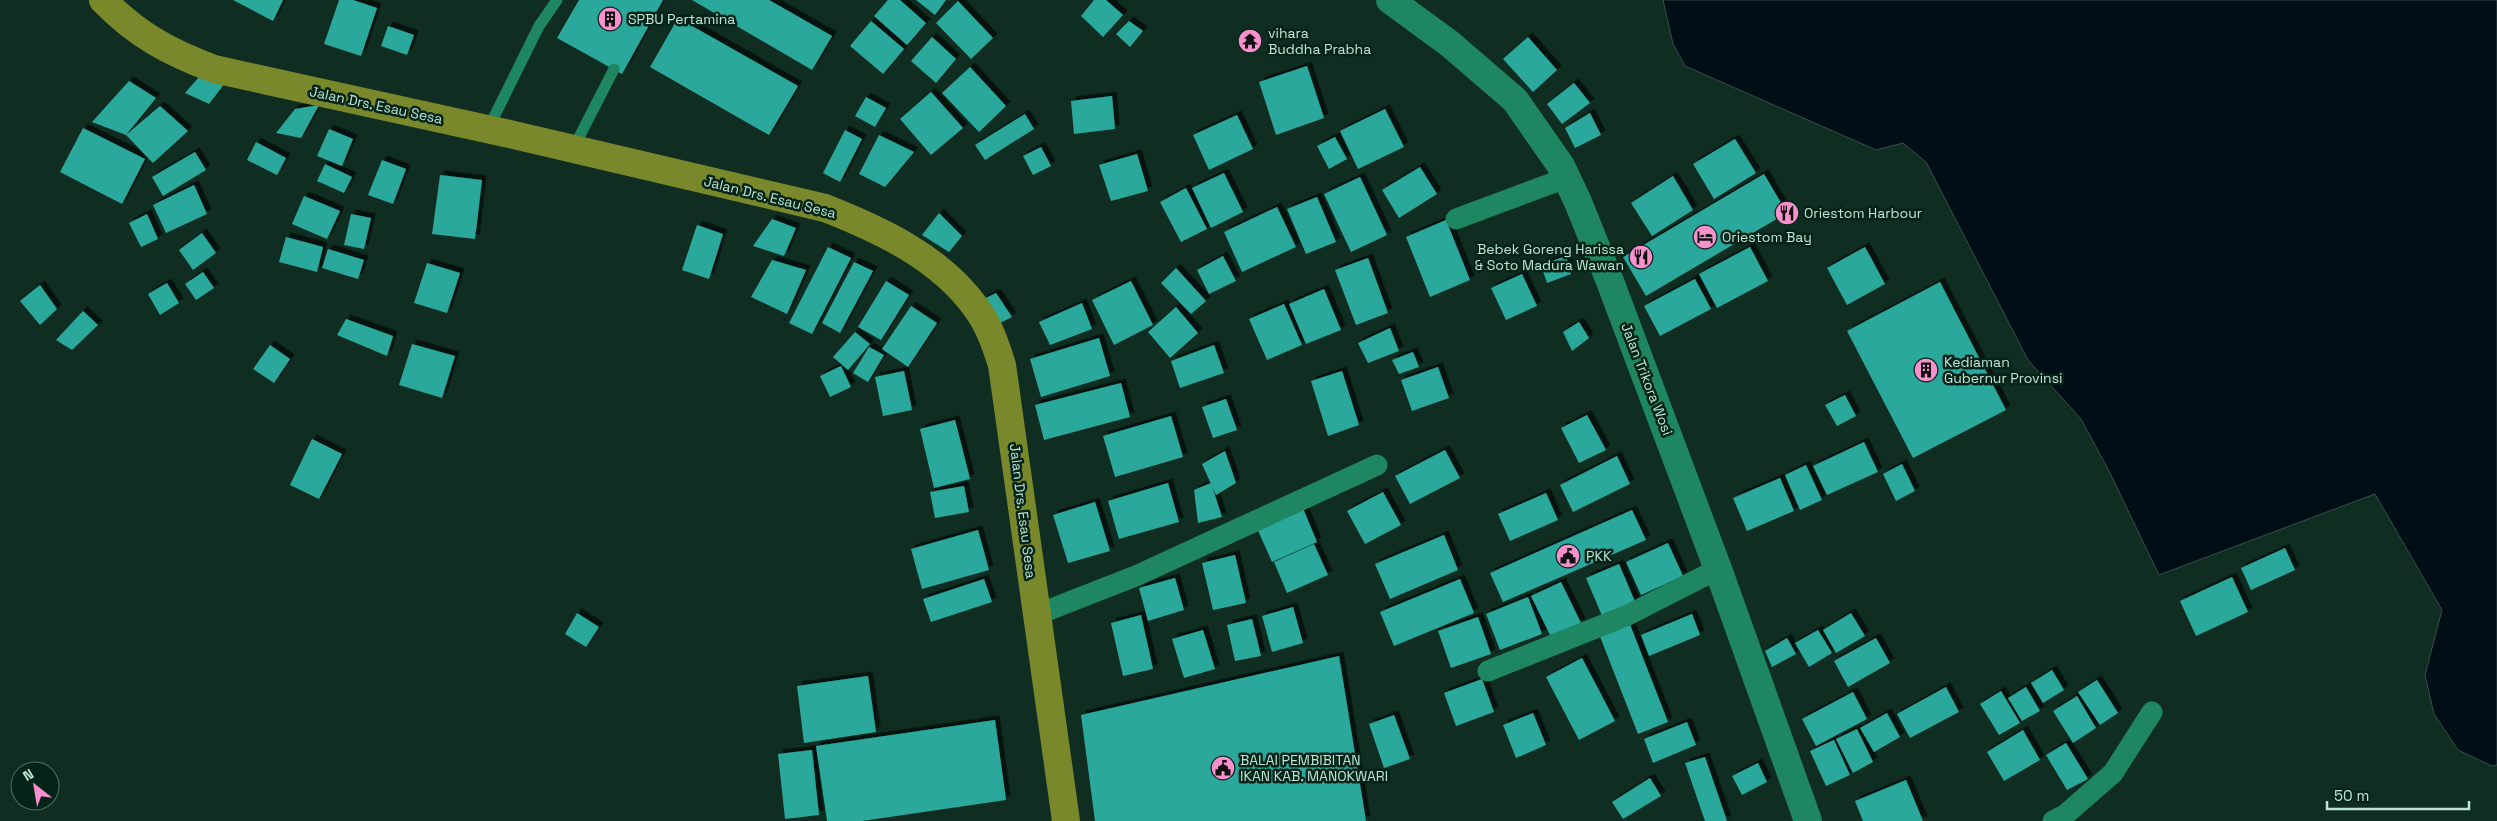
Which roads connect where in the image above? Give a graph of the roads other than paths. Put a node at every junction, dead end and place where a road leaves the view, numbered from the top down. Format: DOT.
graph roads {
  1 [pos="103,0"];
  2 [pos="557,0"];
  3 [pos="1390,0"];
  4 [pos="614,70"];
  5 [pos="488,129"];
  6 [pos="573,149"];
  7 [pos="1566,178"];
  8 [pos="1456,219"];
  9 [pos="1377,465"];
  10 [pos="1718,569"];
  11 [pos="1036,615"];
  12 [pos="1488,671"];
  13 [pos="2152,712"];
  14 [pos="1066,821"];
  15 [pos="1808,821"];
  16 [pos="2053,821"];
  1 -- 5 [label="highway, Jalan Drs. Esau Sesa"];
  2 -- 5 [label="lane"];
  3 -- 7 [label="street, Jalan Trikora Wosi"];
  4 -- 6 [label="lane"];
  5 -- 6 [label="highway, Jalan Drs. Esau Sesa"];
  6 -- 11 [label="highway, Jalan Drs. Esau Sesa"];
  7 -- 8 [label="street"];
  7 -- 10 [label="street, Jalan Trikora Wosi"];
  9 -- 11 [label="street"];
  10 -- 12 [label="street"];
  10 -- 15 [label="street, Jalan Trikora Wosi"];
  11 -- 14 [label="highway, Jalan Drs. Esau Sesa"];
  13 -- 16 [label="street"];
}
